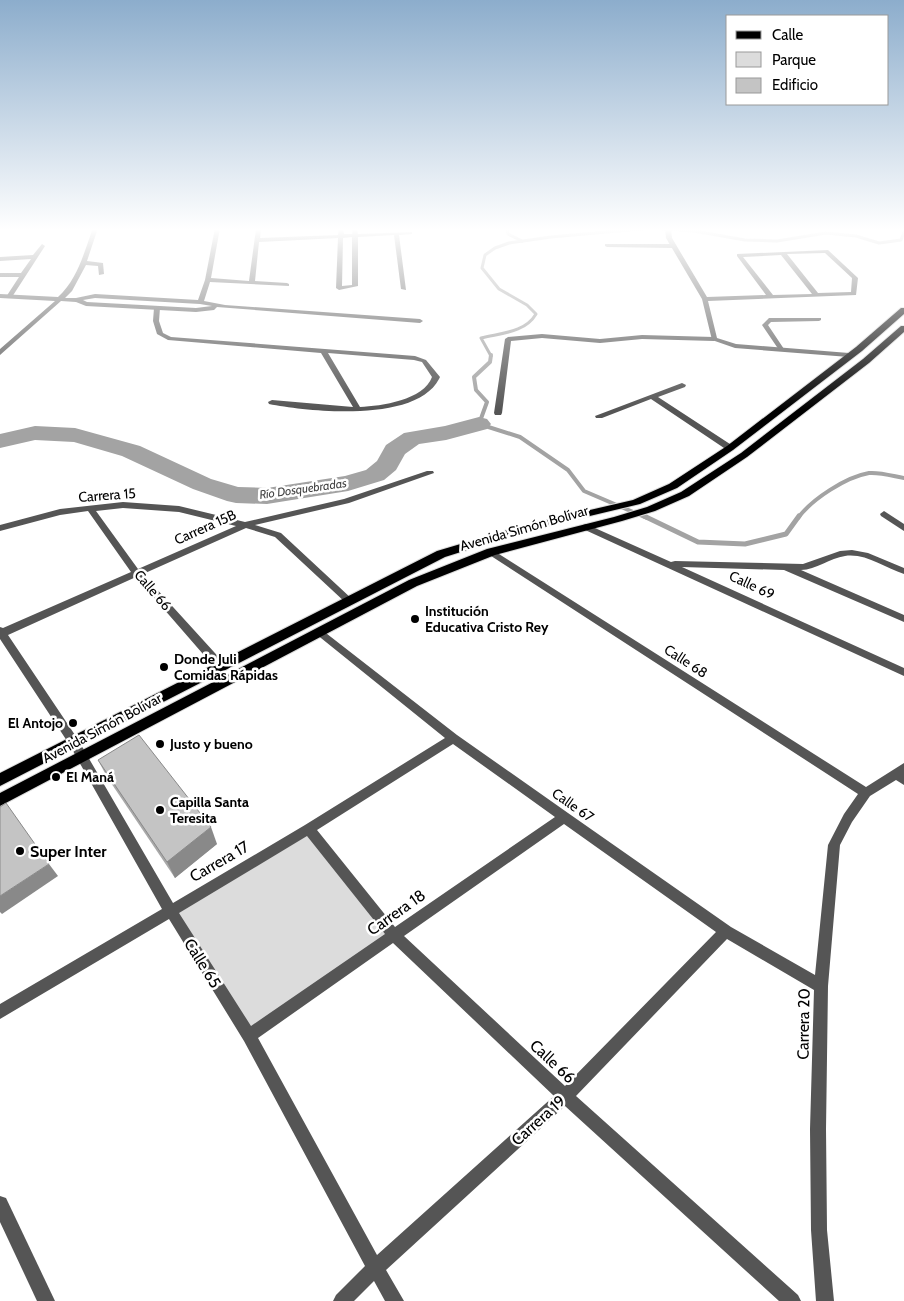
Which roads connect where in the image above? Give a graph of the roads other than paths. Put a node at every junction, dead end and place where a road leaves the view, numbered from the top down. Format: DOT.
graph roads {
  1 [pos="14,289"];
  2 [pos="71,289"];
  3 [pos="205,289"];
  4 [pos="699,289"];
  5 [pos="765,289"];
  6 [pos="811,289"];
  7 [pos="854,289"];
  8 [pos="816,295"];
  9 [pos="0,296"];
  10 [pos="9,297"];
  11 [pos="771,297"];
  12 [pos="705,299"];
  13 [pos="62,300"];
  14 [pos="76,300"];
  15 [pos="200,302"];
  16 [pos="225,307"];
  17 [pos="157,308"];
  18 [pos="904,310"];
  19 [pos="819,319"];
  20 [pos="420,321"];
  21 [pos="904,328"];
  22 [pos="714,339"];
  23 [pos="781,348"];
  24 [pos="322,350"];
  25 [pos="0,353"];
  26 [pos="849,355"];
  27 [pos="682,385"];
  28 [pos="652,396"];
  29 [pos="272,402"];
  30 [pos="357,408"];
  31 [pos="778,412"];
  32 [pos="498,413"];
  33 [pos="599,416"];
  34 [pos="793,418"];
  35 [pos="730,448"];
  36 [pos="430,473"];
  37 [pos="92,509"];
  38 [pos="884,514"];
  39 [pos="245,524"];
  40 [pos="586,527"];
  41 [pos="0,528"];
  42 [pos="904,528"];
  43 [pos="491,552"];
  44 [pos="671,564"];
  45 [pos="783,566"];
  46 [pos="904,571"];
  47 [pos="136,572"];
  48 [pos="349,601"];
  49 [pos="904,619"];
  50 [pos="319,632"];
  51 [pos="1,633"];
  52 [pos="220,666"];
  53 [pos="904,672"];
  54 [pos="453,738"];
  55 [pos="73,741"];
  56 [pos="83,756"];
  57 [pos="901,773"];
  58 [pos="0,780"];
  59 [pos="866,793"];
  60 [pos="0,800"];
  61 [pos="564,818"];
  62 [pos="310,829"];
  63 [pos="170,910"];
  64 [pos="726,931"];
  65 [pos="394,935"];
  66 [pos="821,986"];
  67 [pos="0,1012"];
  68 [pos="249,1036"];
  69 [pos="565,1096"];
  70 [pos="0,1204"];
  71 [pos="375,1268"];
  72 [pos="46,1301"];
  73 [pos="342,1301"];
  74 [pos="396,1301"];
  75 [pos="792,1301"];
  76 [pos="824,1301"];
  1 -- 10 [label="street"];
  2 -- 13 [label="street"];
  3 -- 15 [label="street"];
  4 -- 12 [label="street"];
  5 -- 11 [label="street"];
  6 -- 8 [label="street"];
  7 -- 8 [label="street"];
  8 -- 11 [label="street"];
  9 -- 10 [label="street"];
  10 -- 13 [label="street"];
  11 -- 12 [label="street"];
  12 -- 22 [label="street"];
  13 -- 14 [label="street"];
  13 -- 25 [label="street"];
  14 -- 15 [label="street"];
  14 -- 17 [label="street"];
  15 -- 16 [label="street"];
  16 -- 17 [label="street"];
  16 -- 20 [label="street"];
  17 -- 24 [label="street"];
  18 -- 26 [label="main road, Avenida Simón Bolívar"];
  19 -- 23 [label="street"];
  21 -- 34 [label="main road, Avenida Simón Bolívar"];
  22 -- 23 [label="street"];
  22 -- 32 [label="street"];
  23 -- 26 [label="street"];
  24 -- 30 [label="street"];
  24 -- 30 [label="street"];
  26 -- 31 [label="main road, Avenida Simón Bolívar"];
  27 -- 28 [label="street"];
  28 -- 33 [label="street"];
  28 -- 35 [label="street"];
  29 -- 30 [label="street"];
  31 -- 34 [label="main road"];
  31 -- 35 [label="main road, Avenida Simón Bolívar"];
  34 -- 40 [label="main road, Avenida Simón Bolívar"];
  35 -- 48 [label="main road, Avenida Simón Bolívar"];
  36 -- 39 [label="street, Carrera 15B"];
  37 -- 39 [label="street, Carrera 15"];
  37 -- 41 [label="street, Carrera 15"];
  37 -- 47 [label="street, Calle 66"];
  38 -- 42 [label="street"];
  39 -- 47 [label="street, Carrera 15B"];
  39 -- 48 [label="street"];
  40 -- 43 [label="main road, Avenida Simón Bolívar"];
  40 -- 44 [label="street, Calle 69"];
  43 -- 50 [label="main road, Avenida Simón Bolívar"];
  43 -- 59 [label="street, Calle 68"];
  44 -- 45 [label="street"];
  44 -- 53 [label="street, Calle 69"];
  45 -- 46 [label="street"];
  45 -- 49 [label="street"];
  47 -- 51 [label="street, Carrera 15B"];
  47 -- 52 [label="street, Calle 66"];
  48 -- 52 [label="main road, Avenida Simón Bolívar"];
  50 -- 54 [label="street, Calle 67"];
  50 -- 56 [label="main road, Avenida Simón Bolívar"];
  51 -- 55 [label="street, Calle 65"];
  52 -- 55 [label="main road, Avenida Simón Bolívar"];
  54 -- 61 [label="street, Calle 67"];
  54 -- 62 [label="street, Carrera 17"];
  55 -- 56 [label="street, Calle 65"];
  55 -- 58 [label="main road, Avenida Simón Bolívar"];
  56 -- 60 [label="main road, Avenida Simón Bolívar"];
  56 -- 63 [label="street, Calle 65"];
  57 -- 59 [label="street, Carrera 20"];
  59 -- 66 [label="street, Carrera 20"];
  61 -- 64 [label="street, Calle 67"];
  61 -- 65 [label="street, Carrera 18"];
  62 -- 63 [label="street, Carrera 17"];
  62 -- 65 [label="street, Calle 66"];
  63 -- 67 [label="street, Carrera 17"];
  63 -- 68 [label="street, Calle 65"];
  64 -- 66 [label="street, Calle 67"];
  64 -- 69 [label="street, Carrera 19"];
  65 -- 68 [label="street, Carrera 18"];
  65 -- 69 [label="street, Calle 66"];
  66 -- 76 [label="street, Carrera 20"];
  68 -- 71 [label="street, Calle 65"];
  69 -- 71 [label="street, Carrera 19"];
  69 -- 75 [label="street, Calle 66"];
  70 -- 72 [label="street"];
  71 -- 73 [label="street, Carrera 19"];
  71 -- 74 [label="street, Calle 65"];
}
